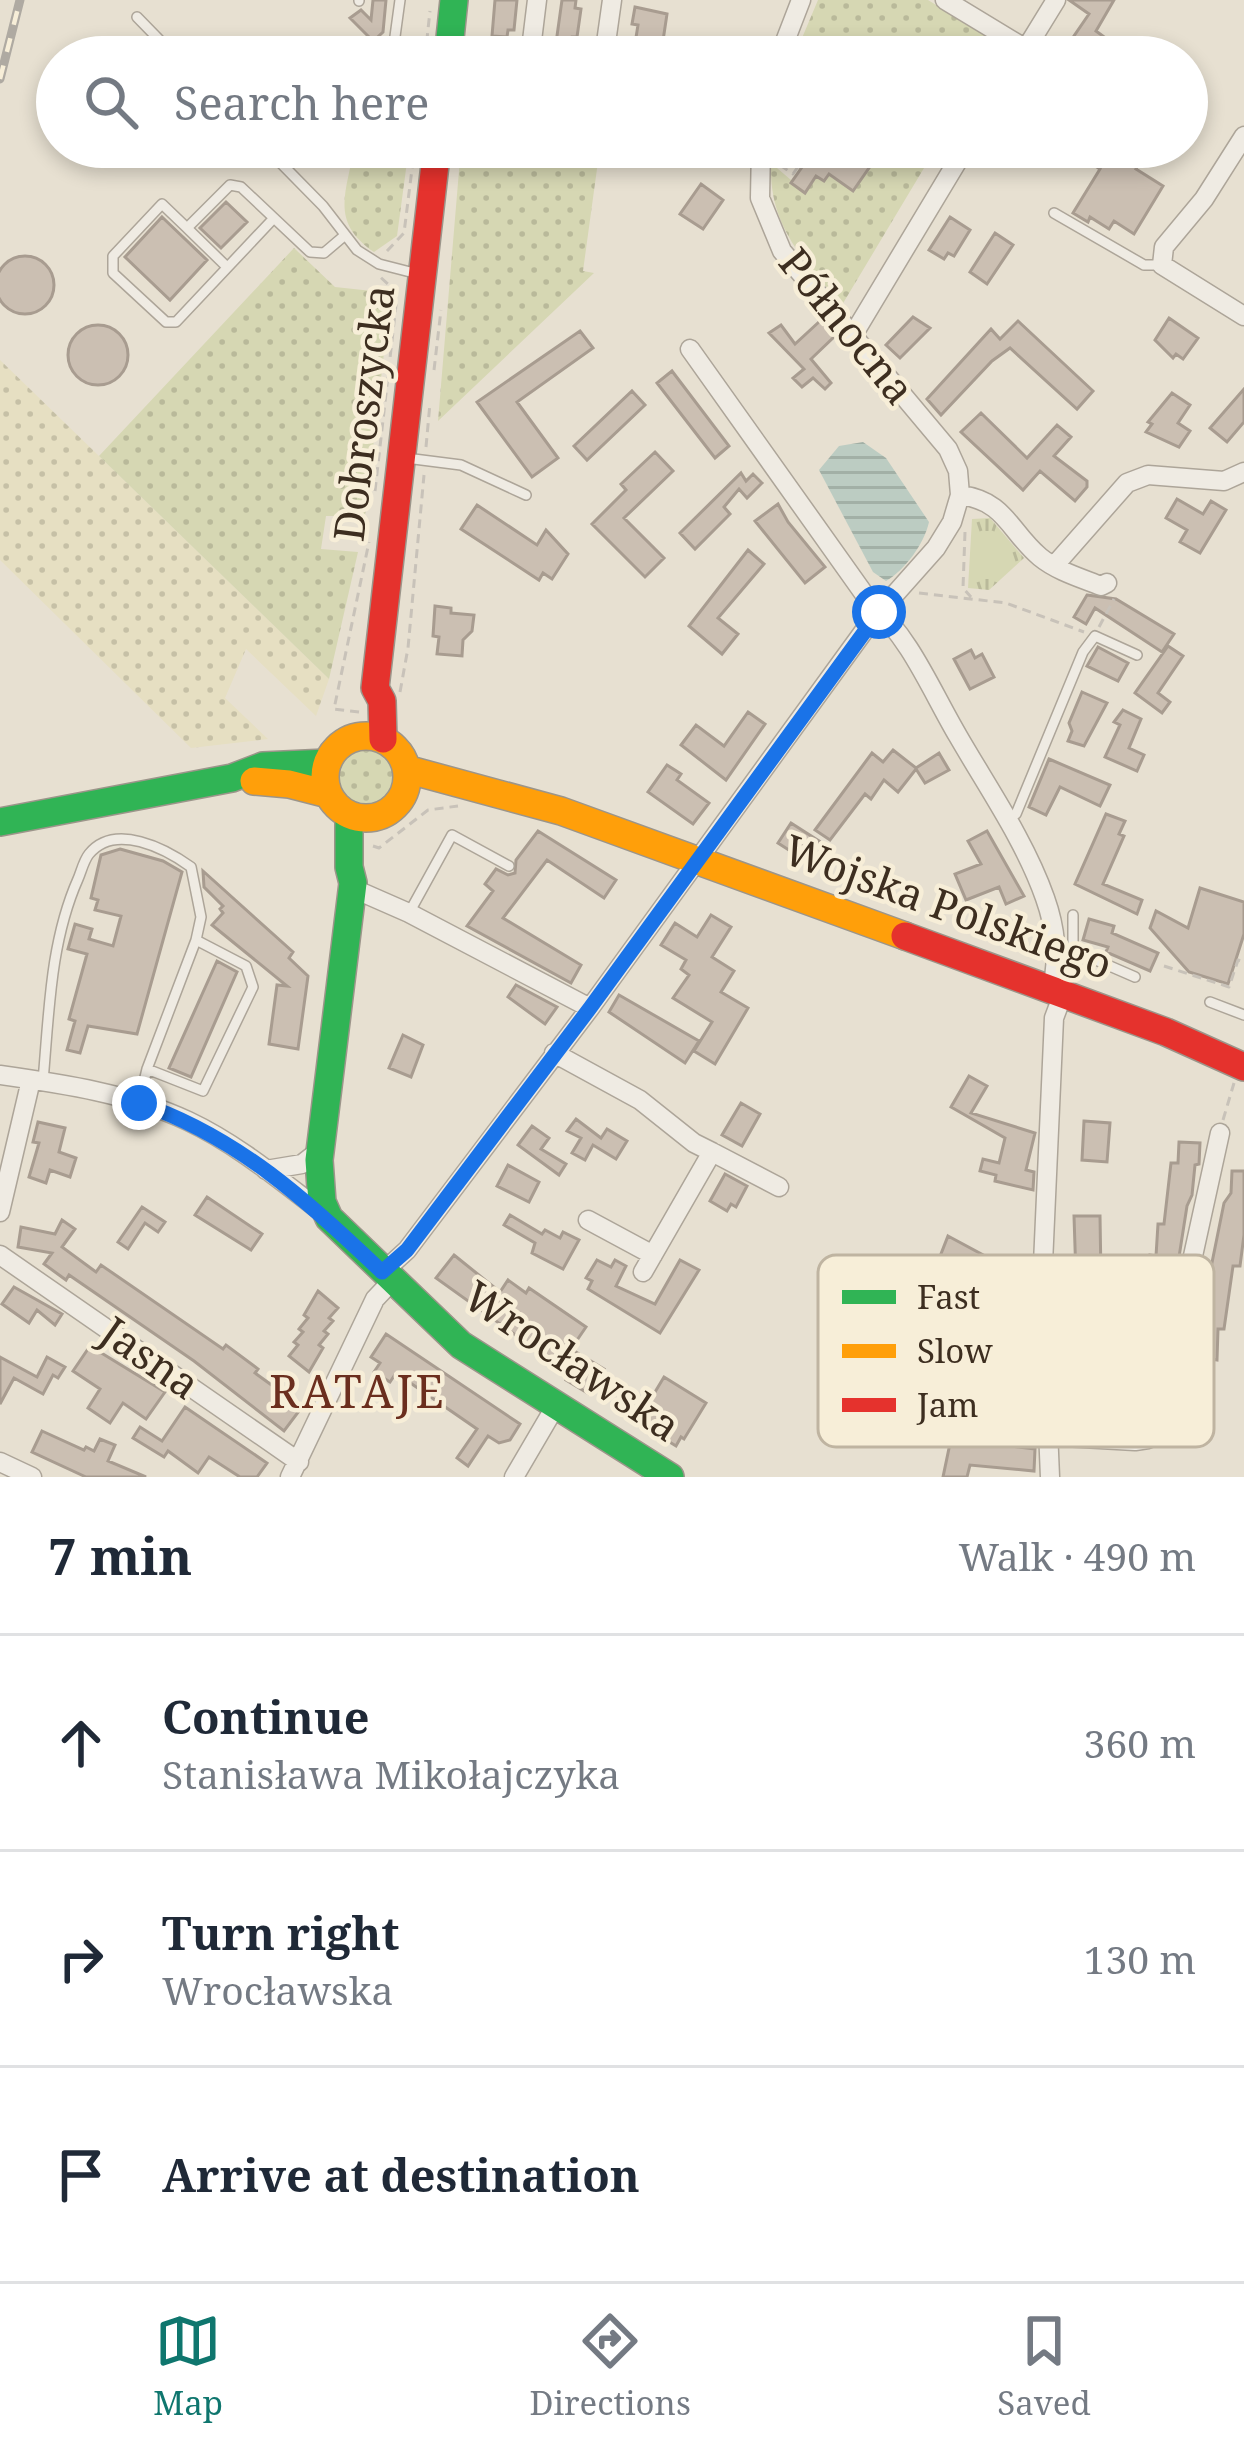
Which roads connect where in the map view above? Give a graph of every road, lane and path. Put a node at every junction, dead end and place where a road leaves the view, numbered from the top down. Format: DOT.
graph roads {
  1 [pos="400,0"];
  2 [pos="431,0"];
  3 [pos="454,0"];
  4 [pos="537,0"];
  5 [pos="612,0"];
  6 [pos="801,0"];
  7 [pos="945,0"];
  8 [pos="1056,0"];
  9 [pos="137,17"];
  10 [pos="156,36"];
  11 [pos="395,36"];
  12 [pos="427,36"];
  13 [pos="450,36"];
  14 [pos="533,36"];
  15 [pos="607,36"];
  16 [pos="787,36"];
  17 [pos="998,36"];
  18 [pos="1034,36"];
  19 [pos="1244,136"];
  20 [pos="286,168"];
  21 [pos="412,168"];
  22 [pos="435,168"];
  23 [pos="763,168"];
  24 [pos="953,168"];
  25 [pos="1054,213"];
  26 [pos="274,218"];
  27 [pos="187,228"];
  28 [pos="344,236"];
  29 [pos="380,264"];
  30 [pos="1162,265"];
  31 [pos="227,267"];
  32 [pos="422,275"];
  33 [pos="428,308"];
  34 [pos="1244,316"];
  35 [pos="853,335"];
  36 [pos="689,349"];
  37 [pos="434,374"];
  38 [pos="430,402"];
  39 [pos="413,458"];
  40 [pos="1241,481"];
  41 [pos="374,495"];
  42 [pos="526,495"];
  43 [pos="959,500"];
  44 [pos="369,543"];
  45 [pos="1054,566"];
  46 [pos="1104,584"];
  47 [pos="900,589"];
  48 [pos="973,598"];
  49 [pos="879,612"];
  50 [pos="1095,636"];
  51 [pos="1137,655"];
  52 [pos="387,693"];
  53 [pos="366,729"];
  54 [pos="327,763"];
  55 [pos="232,778"];
  56 [pos="412,787"];
  57 [pos="328,794"];
  58 [pos="360,817"];
  59 [pos="1006,819"];
  60 [pos="0,822"];
  61 [pos="379,848"];
  62 [pos="698,859"];
  63 [pos="509,866"];
  64 [pos="353,885"];
  65 [pos="410,913"];
  66 [pos="1073,915"];
  67 [pos="196,940"];
  68 [pos="1244,962"];
  69 [pos="1164,966"];
  70 [pos="1136,976"];
  71 [pos="1057,991"];
  72 [pos="1244,999"];
  73 [pos="1210,1002"];
  74 [pos="590,1008"];
  75 [pos="1241,1014"];
  76 [pos="554,1053"];
  77 [pos="147,1069"];
  78 [pos="1240,1072"];
  79 [pos="0,1075"];
  80 [pos="37,1081"];
  81 [pos="139,1103"];
  82 [pos="1220,1133"];
  83 [pos="320,1150"];
  84 [pos="712,1152"];
  85 [pos="266,1170"];
  86 [pos="779,1187"];
  87 [pos="0,1213"];
  88 [pos="329,1218"];
  89 [pos="588,1220"];
  90 [pos="0,1255"];
  91 [pos="1043,1255"];
  92 [pos="1193,1255"];
  93 [pos="387,1276"];
  94 [pos="555,1407"];
  95 [pos="1047,1447"];
  96 [pos="0,1462"];
  97 [pos="295,1469"];
  98 [pos="32,1477"];
  99 [pos="514,1477"];
  100 [pos="670,1477"];
  101 [pos="1050,1477"];
  1 -- 11 [label="lane"];
  2 -- 12 [label="path"];
  3 -- 13 [label="main road"];
  4 -- 14 [label="street"];
  5 -- 15 [label="street"];
  6 -- 16 [label="street"];
  7 -- 17 [label="street"];
  8 -- 18 [label="street"];
  9 -- 10 [label="lane"];
  19 -- 30 [label="street"];
  20 -- 28 [label="lane"];
  21 -- 29 [label="path"];
  22 -- 32 [label="main road, Dobroszycka"];
  23 -- 35 [label="street, Północna"];
  24 -- 35 [label="street"];
  25 -- 30 [label="lane"];
  26 -- 27 [label="lane"];
  26 -- 28 [label="lane"];
  26 -- 31 [label="lane"];
  27 -- 31 [label="lane"];
  27 -- 31 [label="lane"];
  28 -- 29 [label="lane"];
  29 -- 32 [label="lane"];
  29 -- 41 [label="path"];
  30 -- 34 [label="street"];
  32 -- 39 [label="main road, Dobroszycka"];
  33 -- 37 [label="path"];
  35 -- 43 [label="street, Północna"];
  36 -- 49 [label="street"];
  38 -- 39 [label="path"];
  39 -- 42 [label="lane"];
  39 -- 52 [label="main road, Dobroszycka"];
  39 -- 52 [label="path"];
  40 -- 45 [label="street"];
  43 -- 45 [label="street"];
  43 -- 47 [label="street"];
  43 -- 48 [label="path"];
  44 -- 53 [label="path"];
  45 -- 46 [label="street"];
  46 -- 50 [label="path"];
  47 -- 48 [label="path"];
  47 -- 49 [label="street"];
  48 -- 50 [label="path"];
  49 -- 59 [label="street"];
  49 -- 62 [label="street"];
  50 -- 51 [label="lane"];
  50 -- 59 [label="lane"];
  52 -- 53 [label="main road, Dobroszycka"];
  53 -- 54 [label="main road"];
  53 -- 56 [label="main road"];
  54 -- 55 [label="main road"];
  54 -- 57 [label="main road"];
  55 -- 57 [label="main road"];
  55 -- 60 [label="main road"];
  56 -- 58 [label="main road"];
  56 -- 61 [label="path"];
  56 -- 62 [label="main road, Wojska Polskiego"];
  57 -- 58 [label="main road"];
  58 -- 64 [label="main road"];
  59 -- 71 [label="street"];
  62 -- 71 [label="main road, Wojska Polskiego"];
  62 -- 74 [label="street"];
  63 -- 65 [label="lane"];
  64 -- 65 [label="street"];
  64 -- 83 [label="main road"];
  65 -- 74 [label="street"];
  66 -- 70 [label="lane"];
  67 -- 77 [label="lane"];
  67 -- 77 [label="lane"];
  67 -- 80 [label="lane"];
  68 -- 69 [label="path"];
  71 -- 78 [label="main road, Wojska Polskiego"];
  71 -- 91 [label="street"];
  72 -- 75 [label="lane"];
  73 -- 75 [label="lane"];
  74 -- 76 [label="street"];
  76 -- 84 [label="street"];
  76 -- 93 [label="street"];
  77 -- 81 [label="lane"];
  78 -- 82 [label="path"];
  79 -- 80 [label="street, Wrocławska"];
  80 -- 81 [label="street, Wrocławska"];
  80 -- 87 [label="street"];
  81 -- 85 [label="street, Wrocławska"];
  82 -- 92 [label="street"];
  83 -- 85 [label="street"];
  83 -- 88 [label="main road"];
  84 -- 86 [label="street"];
  84 -- 89 [label="street"];
  85 -- 88 [label="street, Wrocławska"];
  88 -- 93 [label="main road, Wrocławska"];
  90 -- 97 [label="street, Jasna"];
  93 -- 94 [label="main road, Wrocławska"];
  93 -- 97 [label="street"];
  94 -- 99 [label="street"];
  94 -- 100 [label="main road, Wrocławska"];
  95 -- 101 [label="street"];
  96 -- 98 [label="street"];
}
